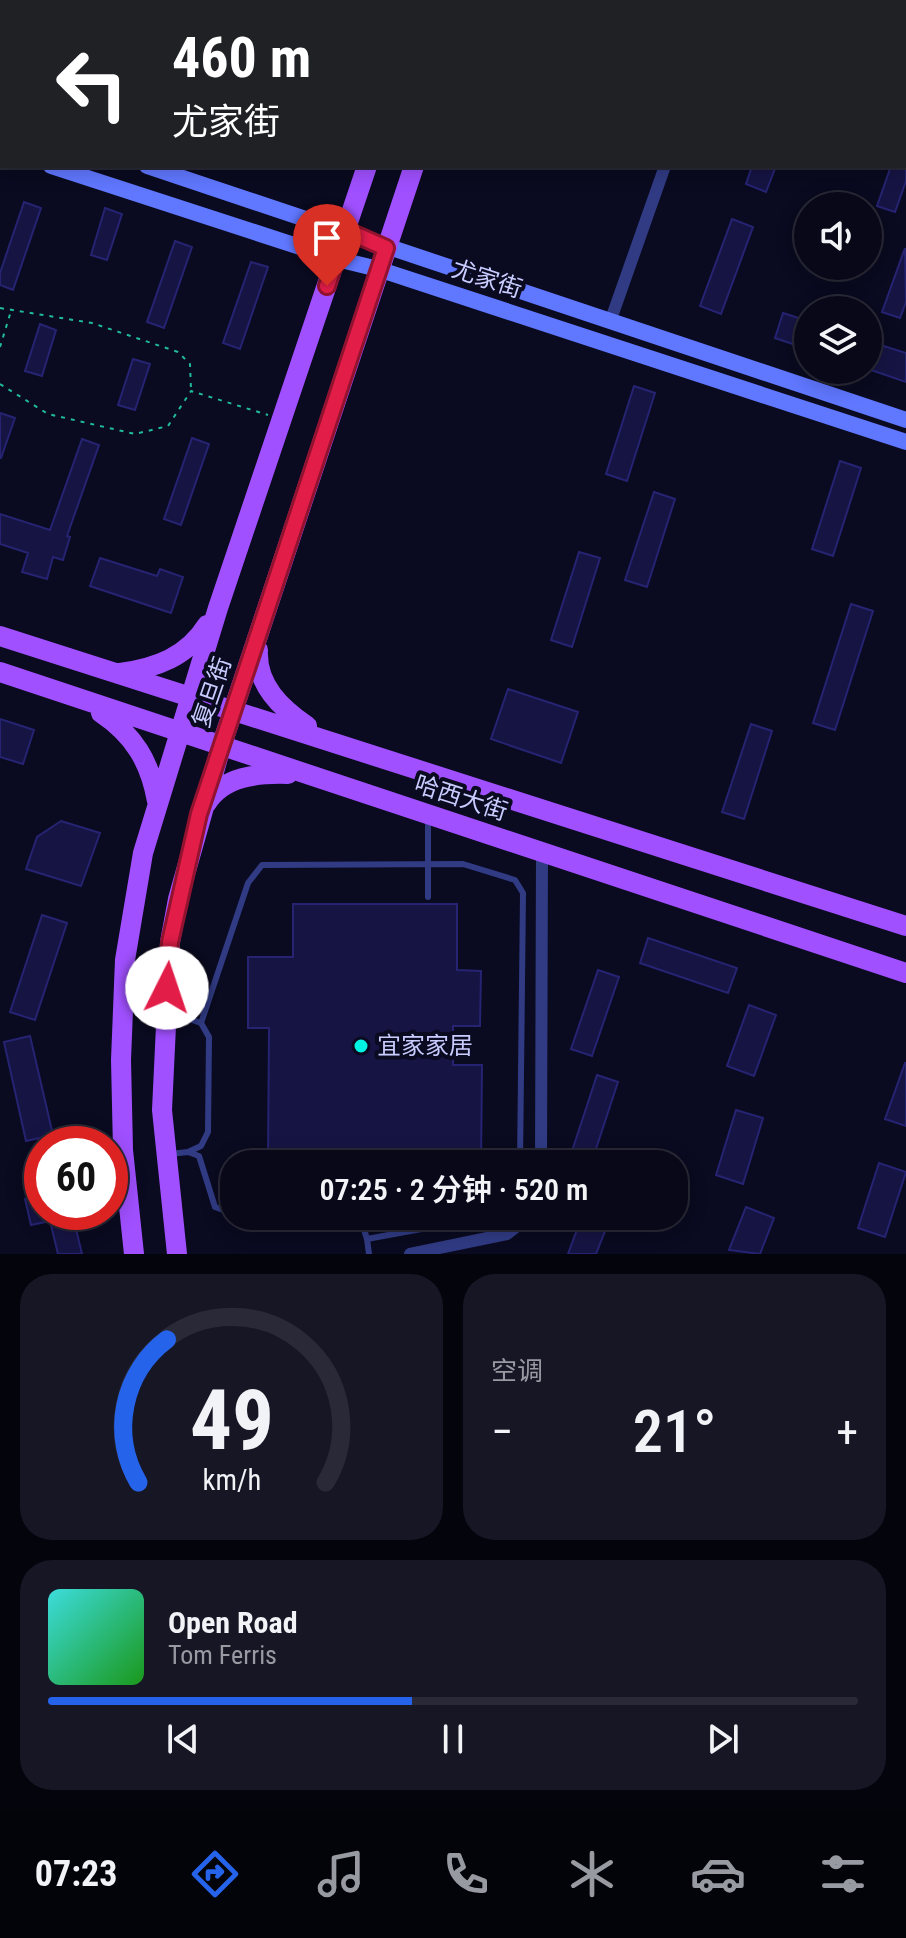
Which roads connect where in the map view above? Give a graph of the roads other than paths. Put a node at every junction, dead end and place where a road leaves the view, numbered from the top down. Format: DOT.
graph roads {
  1 [pos="57,168"];
  2 [pos="153,168"];
  3 [pos="366,168"];
  4 [pos="413,168"];
  5 [pos="664,168"];
  6 [pos="345,230"];
  7 [pos="386,248"];
  8 [pos="337,259"];
  9 [pos="378,269"];
  10 [pos="610,322"];
  11 [pos="906,420"];
  12 [pos="906,442"];
  13 [pos="218,608"];
  14 [pos="260,634"];
  15 [pos="0,636"];
  16 [pos="0,672"];
  17 [pos="118,674"];
  18 [pos="78,698"];
  19 [pos="189,698"];
  20 [pos="234,710"];
  21 [pos="178,731"];
  22 [pos="324,738"];
  23 [pos="221,747"];
  24 [pos="307,774"];
  25 [pos="157,803"];
  26 [pos="199,814"];
  27 [pos="428,814"];
  28 [pos="542,852"];
  29 [pos="428,866"];
  30 [pos="428,897"];
  31 [pos="906,926"];
  32 [pos="906,973"];
  33 [pos="166,1011"];
  34 [pos="201,1023"];
  35 [pos="520,1150"];
  36 [pos="541,1150"];
  37 [pos="188,1152"];
  38 [pos="166,1154"];
  39 [pos="220,1209"];
  40 [pos="364,1230"];
  41 [pos="416,1230"];
  42 [pos="512,1230"];
  43 [pos="367,1239"];
  44 [pos="134,1254"];
  45 [pos="177,1254"];
  46 [pos="369,1254"];
  47 [pos="410,1254"];
  1 -- 8 [label="main road, 尤家街"];
  2 -- 6 [label="main road, 尤家街"];
  3 -- 6 [label="main road, 复旦街"];
  4 -- 7 [label="main road, 复旦街"];
  5 -- 10 [label="street"];
  6 -- 7 [label="main road, 尤家街"];
  6 -- 8 [label="main road, 复旦街"];
  7 -- 9 [label="main road, 复旦街"];
  7 -- 10 [label="main road, 尤家街"];
  8 -- 9 [label="main road, 尤家街"];
  8 -- 13 [label="main road, 复旦街"];
  9 -- 12 [label="main road, 尤家街"];
  9 -- 14 [label="main road, 复旦街"];
  10 -- 11 [label="main road, 尤家街"];
  13 -- 17 [label="main road"];
  13 -- 19 [label="main road, 复旦街"];
  14 -- 20 [label="main road, 复旦街"];
  14 -- 22 [label="main road"];
  15 -- 17 [label="main road, 哈西大街"];
  16 -- 18 [label="main road, 哈西大街"];
  17 -- 19 [label="main road, 哈西大街"];
  18 -- 21 [label="main road, 哈西大街"];
  18 -- 25 [label="main road"];
  19 -- 20 [label="main road, 哈西大街"];
  19 -- 21 [label="main road, 复旦街"];
  20 -- 22 [label="main road, 哈西大街"];
  20 -- 23 [label="main road, 复旦街"];
  21 -- 23 [label="main road, 哈西大街"];
  21 -- 25 [label="main road, 复旦街"];
  22 -- 31 [label="main road, 哈西大街"];
  23 -- 24 [label="main road, 哈西大街"];
  23 -- 26 [label="main road, 复旦街"];
  24 -- 26 [label="main road"];
  24 -- 27 [label="main road, 哈西大街"];
  25 -- 44 [label="main road, 复旦街"];
  26 -- 33 [label="main road, 复旦街"];
  27 -- 28 [label="main road, 哈西大街"];
  27 -- 29 [label="lane"];
  28 -- 32 [label="main road, 哈西大街"];
  28 -- 36 [label="street"];
  29 -- 30 [label="lane"];
  29 -- 34 [label="lane"];
  29 -- 35 [label="lane"];
  33 -- 34 [label="lane"];
  33 -- 38 [label="main road, 复旦街"];
  34 -- 37 [label="lane"];
  37 -- 38 [label="lane"];
  37 -- 39 [label="lane"];
  38 -- 45 [label="main road, 复旦街"];
  40 -- 43 [label="lane"];
  41 -- 43 [label="lane"];
  42 -- 47 [label="street"];
  43 -- 46 [label="lane"];
}
